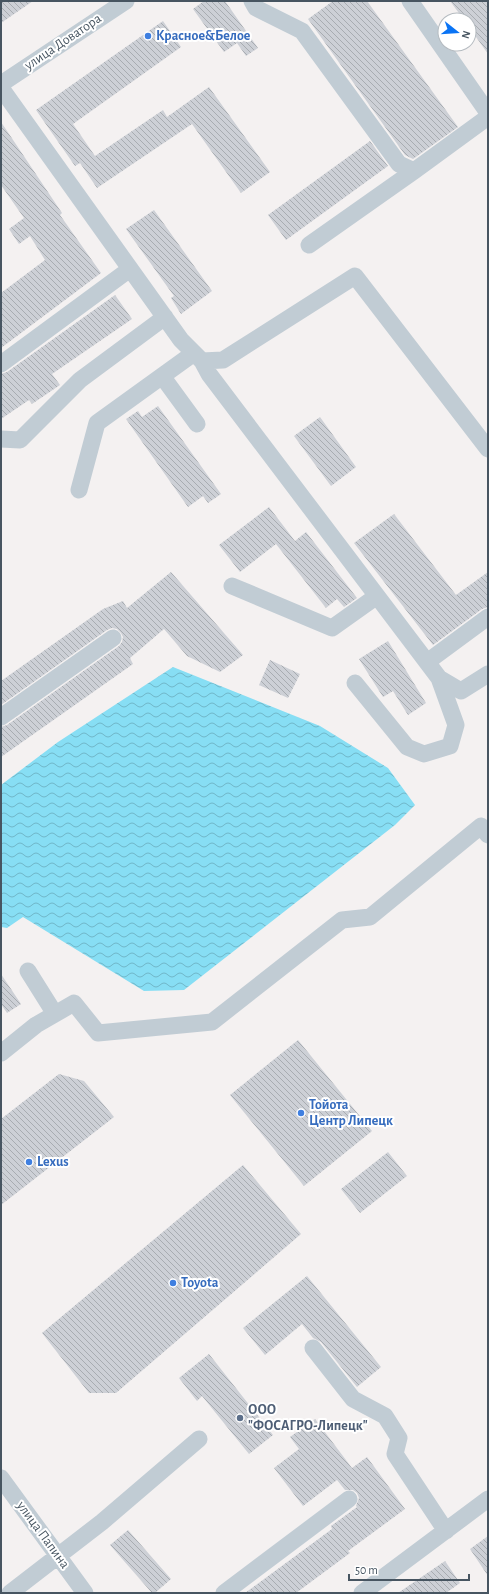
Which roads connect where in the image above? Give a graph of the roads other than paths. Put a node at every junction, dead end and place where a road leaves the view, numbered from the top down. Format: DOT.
graph roads {
  1 [pos="126,1"];
  2 [pos="252,1"];
  3 [pos="410,1"];
  4 [pos="1,84"];
  5 [pos="1,88"];
  6 [pos="488,113"];
  7 [pos="488,117"];
  8 [pos="414,172"];
  9 [pos="309,244"];
  10 [pos="130,269"];
  11 [pos="164,317"];
  12 [pos="198,357"];
  13 [pos="1,364"];
  14 [pos="162,376"];
  15 [pos="197,424"];
  16 [pos="1,439"];
  17 [pos="488,449"];
  18 [pos="79,490"];
  19 [pos="232,586"];
  20 [pos="377,596"];
  21 [pos="488,617"];
  22 [pos="113,638"];
  23 [pos="427,662"];
  24 [pos="488,674"];
  25 [pos="439,678"];
  26 [pos="355,683"];
  27 [pos="1,718"];
  28 [pos="488,835"];
  29 [pos="28,971"];
  30 [pos="55,1014"];
  31 [pos="1,1052"];
  32 [pos="313,1348"];
  33 [pos="199,1439"];
  34 [pos="1,1478"];
  35 [pos="349,1499"];
  36 [pos="488,1499"];
  37 [pos="446,1531"];
  38 [pos="59,1556"];
  39 [pos="10,1593"];
  40 [pos="86,1593"];
  41 [pos="224,1593"];
  42 [pos="362,1593"];
  1 -- 4 [label="street, улица Доватора"];
  2 -- 8 [label="street"];
  3 -- 6 [label="street"];
  5 -- 10 [label="street"];
  7 -- 8 [label="street"];
  8 -- 9 [label="street"];
  10 -- 11 [label="street"];
  10 -- 13 [label="street"];
  11 -- 12 [label="street"];
  11 -- 16 [label="street"];
  12 -- 14 [label="street"];
  12 -- 17 [label="street"];
  12 -- 20 [label="street"];
  14 -- 15 [label="street"];
  14 -- 18 [label="street"];
  19 -- 20 [label="street"];
  20 -- 23 [label="street"];
  21 -- 23 [label="street"];
  22 -- 27 [label="street"];
  23 -- 25 [label="street"];
  24 -- 25 [label="street"];
  25 -- 26 [label="street"];
  28 -- 30 [label="street"];
  29 -- 30 [label="street"];
  30 -- 31 [label="street"];
  32 -- 37 [label="street"];
  33 -- 38 [label="street"];
  34 -- 38 [label="street, улица Папина"];
  35 -- 41 [label="street"];
  36 -- 37 [label="street"];
  37 -- 42 [label="street"];
  38 -- 39 [label="street"];
  38 -- 40 [label="street, улица Папина"];
}
